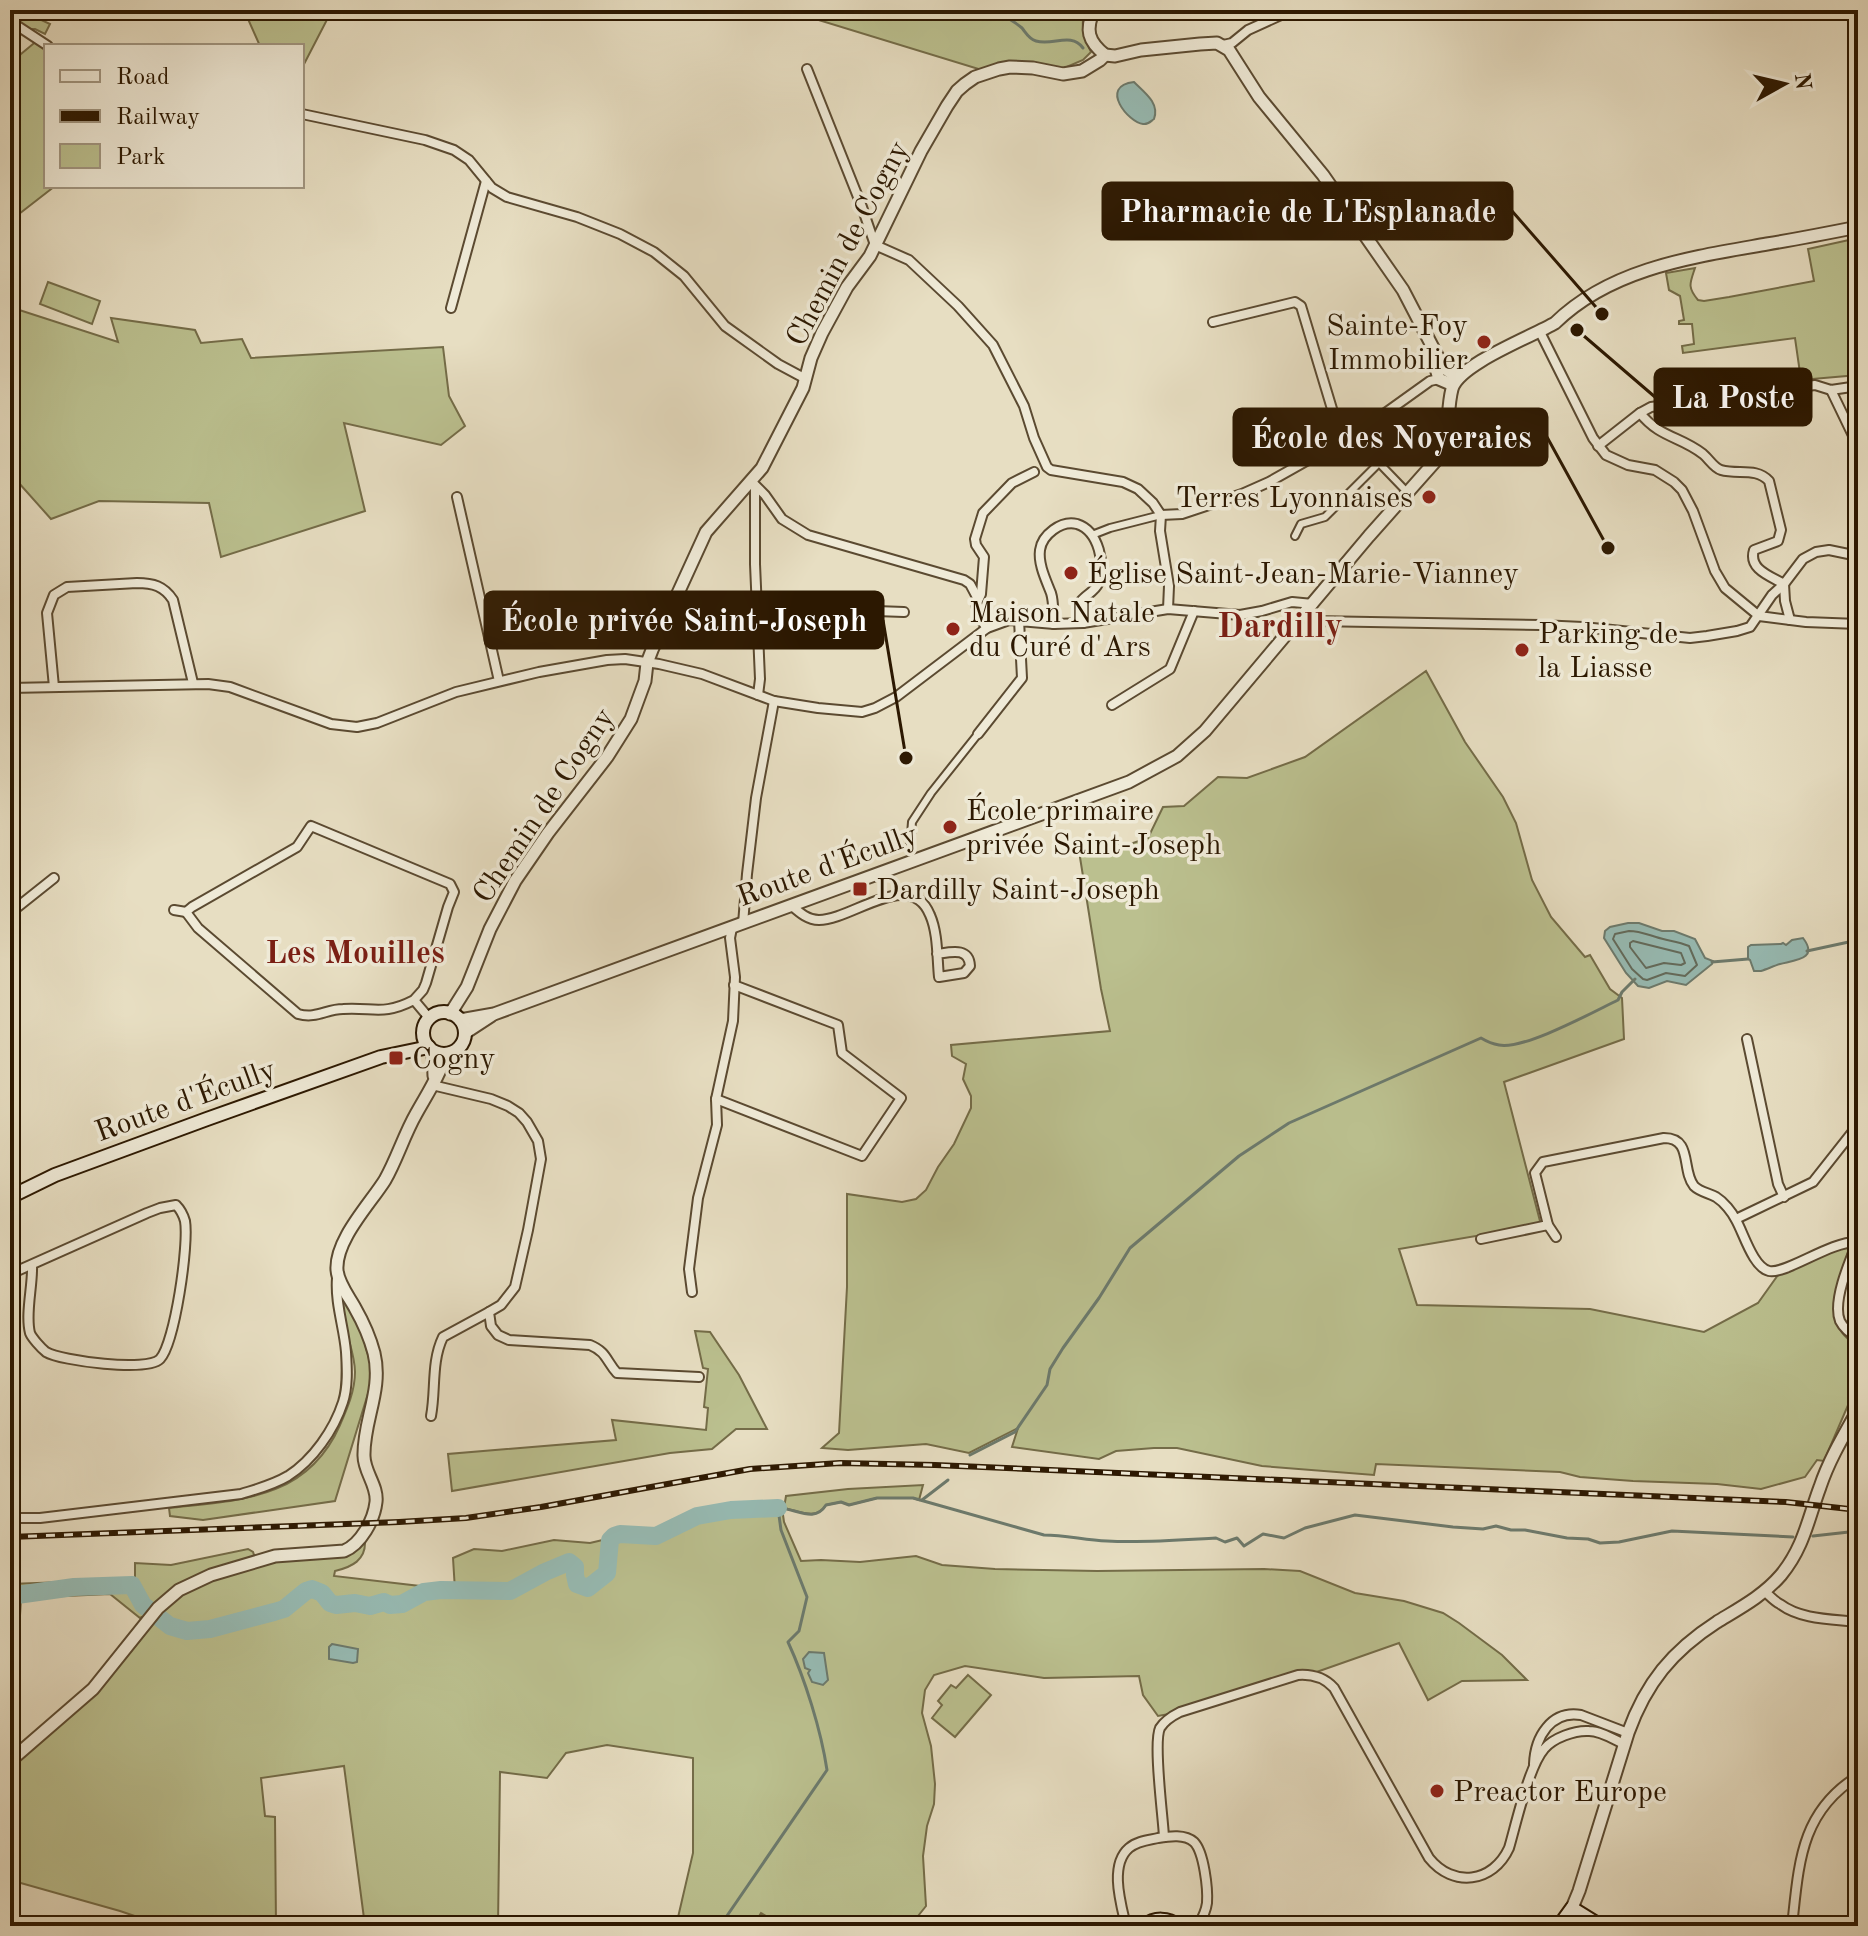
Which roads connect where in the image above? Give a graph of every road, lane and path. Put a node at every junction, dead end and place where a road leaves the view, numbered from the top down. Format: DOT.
graph roads {
  1 [pos="1094,10"];
  2 [pos="1292,10"];
  3 [pos="10,21"];
  4 [pos="45,44"];
  5 [pos="1223,45"];
  6 [pos="1105,55"];
  7 [pos="807,69"];
  8 [pos="304,114"];
  9 [pos="486,181"];
  10 [pos="1858,227"];
  11 [pos="875,245"];
  12 [pos="451,308"];
  13 [pos="1213,322"];
  14 [pos="1421,323"];
  15 [pos="1540,332"];
  16 [pos="806,379"];
  17 [pos="1439,379"];
  18 [pos="1456,382"];
  19 [pos="1858,386"];
  20 [pos="1831,390"];
  21 [pos="1640,413"];
  22 [pos="1342,442"];
  23 [pos="1598,446"];
  24 [pos="1858,446"];
  25 [pos="1034,472"];
  26 [pos="753,483"];
  27 [pos="1405,490"];
  28 [pos="457,497"];
  29 [pos="1161,515"];
  30 [pos="1092,535"];
  31 [pos="1295,536"];
  32 [pos="1858,556"];
  33 [pos="1784,584"];
  34 [pos="978,599"];
  35 [pos="1313,604"];
  36 [pos="756,605"];
  37 [pos="1168,609"];
  38 [pos="1194,611"];
  39 [pos="904,612"];
  40 [pos="1303,616"];
  41 [pos="1759,616"];
  42 [pos="1019,620"];
  43 [pos="1790,620"];
  44 [pos="1083,623"];
  45 [pos="1054,624"];
  46 [pos="1858,624"];
  47 [pos="987,628"];
  48 [pos="647,663"];
  49 [pos="499,681"];
  50 [pos="193,683"];
  51 [pos="54,687"];
  52 [pos="10,688"];
  53 [pos="758,695"];
  54 [pos="774,701"];
  55 [pos="1112,705"];
  56 [pos="978,734"];
  57 [pos="910,847"];
  58 [pos="54,878"];
  59 [pos="792,906"];
  60 [pos="174,910"];
  61 [pos="186,912"];
  62 [pos="10,913"];
  63 [pos="738,926"];
  64 [pos="937,954"];
  65 [pos="734,985"];
  66 [pos="414,1000"];
  67 [pos="430,1019"];
  68 [pos="458,1022"];
  69 [pos="424,1032"];
  70 [pos="1747,1039"];
  71 [pos="436,1050"];
  72 [pos="381,1057"];
  73 [pos="433,1083"];
  74 [pos="716,1099"];
  75 [pos="1858,1125"];
  76 [pos="10,1197"];
  77 [pos="1784,1197"];
  78 [pos="1736,1219"];
  79 [pos="1548,1225"];
  80 [pos="1556,1237"];
  81 [pos="1481,1239"];
  82 [pos="1858,1241"];
  83 [pos="32,1265"];
  84 [pos="10,1272"];
  85 [pos="337,1274"];
  86 [pos="692,1292"];
  87 [pos="489,1312"];
  88 [pos="1858,1338"];
  89 [pos="699,1377"];
  90 [pos="1858,1410"];
  91 [pos="431,1416"];
  92 [pos="10,1518"];
  93 [pos="1764,1591"];
  94 [pos="1858,1622"];
  95 [pos="1626,1738"];
  96 [pos="10,1761"];
  97 [pos="1534,1769"];
  98 [pos="1858,1776"];
  99 [pos="1164,1837"];
  100 [pos="1572,1908"];
  101 [pos="1201,1922"];
  102 [pos="1126,1926"];
  103 [pos="1144,1926"];
  104 [pos="1179,1926"];
  105 [pos="1559,1926"];
  106 [pos="1601,1926"];
  107 [pos="1792,1926"];
  1 -- 6 [label="street"];
  2 -- 5 [label="street"];
  3 -- 4 [label="street"];
  5 -- 6 [label="street, Chemin de Cogny"];
  5 -- 14 [label="street"];
  6 -- 11 [label="street, Chemin de Cogny"];
  7 -- 11 [label="street"];
  8 -- 9 [label="street"];
  9 -- 12 [label="street"];
  9 -- 16 [label="street"];
  10 -- 15 [label="street"];
  11 -- 16 [label="street, Chemin de Cogny"];
  11 -- 29 [label="street"];
  13 -- 22 [label="street"];
  14 -- 17 [label="street"];
  14 -- 18 [label="street"];
  15 -- 18 [label="street"];
  15 -- 23 [label="street"];
  16 -- 26 [label="street, Chemin de Cogny"];
  17 -- 18 [label="street"];
  17 -- 22 [label="street"];
  18 -- 35 [label="street"];
  19 -- 20 [label="street"];
  20 -- 21 [label="street"];
  20 -- 24 [label="street"];
  21 -- 23 [label="street"];
  21 -- 33 [label="street"];
  22 -- 29 [label="street"];
  23 -- 41 [label="street"];
  25 -- 34 [label="street"];
  26 -- 34 [label="street"];
  26 -- 36 [label="street"];
  26 -- 48 [label="street, Chemin de Cogny"];
  27 -- 31 [label="street"];
  28 -- 49 [label="street"];
  29 -- 30 [label="street"];
  29 -- 37 [label="street"];
  30 -- 44 [label="street"];
  30 -- 45 [label="street"];
  32 -- 33 [label="street"];
  33 -- 41 [label="street"];
  33 -- 43 [label="street"];
  34 -- 47 [label="street"];
  35 -- 38 [label="street"];
  35 -- 40 [label="street"];
  36 -- 39 [label="street"];
  36 -- 53 [label="street"];
  37 -- 38 [label="street"];
  37 -- 44 [label="street"];
  38 -- 55 [label="street"];
  40 -- 41 [label="street"];
  40 -- 59 [label="street, Route d'Écully"];
  41 -- 43 [label="street"];
  42 -- 45 [label="street"];
  42 -- 47 [label="street"];
  42 -- 56 [label="street"];
  43 -- 46 [label="street"];
  44 -- 45 [label="street"];
  47 -- 54 [label="street"];
  48 -- 49 [label="street"];
  48 -- 53 [label="street"];
  48 -- 68 [label="street, Chemin de Cogny"];
  49 -- 50 [label="street"];
  50 -- 51 [label="street"];
  50 -- 51 [label="street"];
  51 -- 52 [label="street"];
  53 -- 54 [label="street"];
  54 -- 63 [label="street"];
  56 -- 57 [label="street"];
  58 -- 62 [label="street"];
  59 -- 63 [label="street, Route d'Écully"];
  59 -- 64 [label="street"];
  60 -- 61 [label="street"];
  61 -- 66 [label="street"];
  61 -- 66 [label="street"];
  63 -- 65 [label="street"];
  63 -- 68 [label="street, Route d'Écully"];
  65 -- 74 [label="street"];
  65 -- 74 [label="street"];
  66 -- 67 [label="street"];
  67 -- 68 [label="main road"];
  67 -- 69 [label="main road"];
  68 -- 71 [label="main road"];
  69 -- 71 [label="main road"];
  69 -- 72 [label="main road, Route d'Écully"];
  70 -- 77 [label="street"];
  71 -- 72 [label="main road, Route d'Écully"];
  71 -- 73 [label="street"];
  72 -- 76 [label="main road, Route d'Écully"];
  73 -- 85 [label="street"];
  73 -- 87 [label="street"];
  74 -- 86 [label="street"];
  75 -- 77 [label="street"];
  77 -- 78 [label="street"];
  78 -- 79 [label="street"];
  78 -- 82 [label="street"];
  79 -- 80 [label="street"];
  79 -- 81 [label="street"];
  82 -- 88 [label="street"];
  83 -- 83 [label="street"];
  83 -- 84 [label="street"];
  85 -- 92 [label="street"];
  85 -- 96 [label="street"];
  87 -- 89 [label="street"];
  87 -- 91 [label="street"];
  90 -- 93 [label="street"];
  93 -- 94 [label="street"];
  93 -- 95 [label="street"];
  95 -- 97 [label="street"];
  95 -- 97 [label="street"];
  95 -- 100 [label="street"];
  97 -- 99 [label="street"];
  98 -- 107 [label="street"];
  99 -- 101 [label="street"];
  99 -- 102 [label="street"];
  100 -- 105 [label="main road"];
  100 -- 106 [label="main road"];
  103 -- 104 [label="main road"];
}
